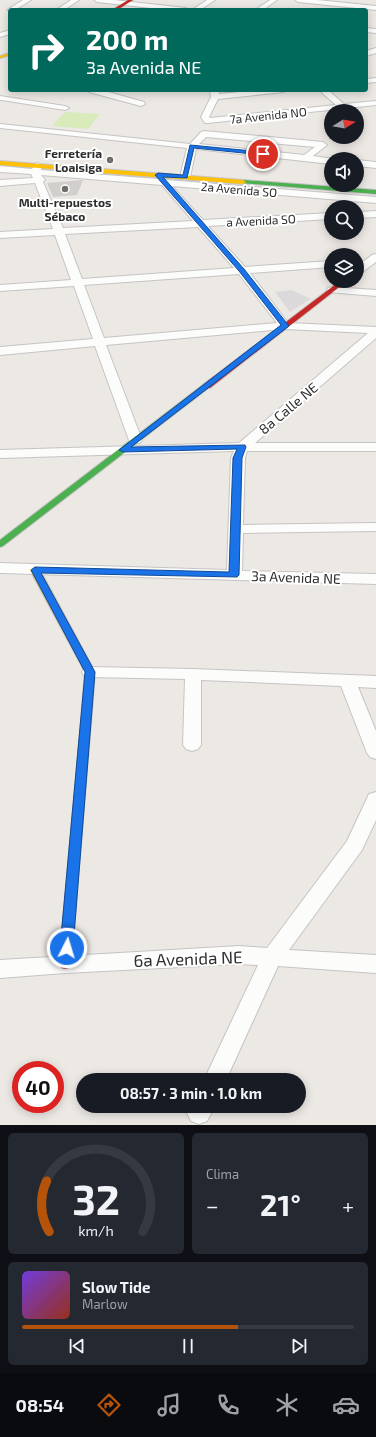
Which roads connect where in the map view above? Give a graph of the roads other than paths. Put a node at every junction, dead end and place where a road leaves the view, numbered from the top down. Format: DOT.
graph roads {
  1 [pos="28,0"];
  2 [pos="76,0"];
  3 [pos="97,0"];
  4 [pos="212,0"];
  5 [pos="274,0"];
  6 [pos="298,0"];
  7 [pos="128,2"];
  8 [pos="333,2"];
  9 [pos="13,8"];
  10 [pos="62,8"];
  11 [pos="118,8"];
  12 [pos="172,8"];
  13 [pos="198,8"];
  14 [pos="261,8"];
  15 [pos="325,8"];
  16 [pos="376,8"];
  17 [pos="376,48"];
  18 [pos="368,54"];
  19 [pos="12,92"];
  20 [pos="99,92"];
  21 [pos="237,92"];
  22 [pos="326,92"];
  23 [pos="214,93"];
  24 [pos="1,98"];
  25 [pos="376,103"];
  26 [pos="141,104"];
  27 [pos="340,104"];
  28 [pos="364,104"];
  29 [pos="64,108"];
  30 [pos="324,108"];
  31 [pos="0,126"];
  32 [pos="192,147"];
  33 [pos="306,158"];
  34 [pos="324,160"];
  35 [pos="0,163"];
  36 [pos="364,164"];
  37 [pos="376,165"];
  38 [pos="0,169"];
  39 [pos="37,173"];
  40 [pos="185,177"];
  41 [pos="161,179"];
  42 [pos="0,183"];
  43 [pos="376,192"];
  44 [pos="376,200"];
  45 [pos="376,214"];
  46 [pos="364,215"];
  47 [pos="324,216"];
  48 [pos="201,224"];
  49 [pos="59,231"];
  50 [pos="0,235"];
  51 [pos="374,260"];
  52 [pos="364,262"];
  53 [pos="324,264"];
  54 [pos="364,266"];
  55 [pos="242,270"];
  56 [pos="78,282"];
  57 [pos="0,288"];
  58 [pos="335,288"];
  59 [pos="332,290"];
  60 [pos="376,292"];
  61 [pos="285,326"];
  62 [pos="376,331"];
  63 [pos="100,342"];
  64 [pos="0,351"];
  65 [pos="136,440"];
  66 [pos="374,445"];
  67 [pos="242,447"];
  68 [pos="123,450"];
  69 [pos="0,454"];
  70 [pos="376,527"];
  71 [pos="236,529"];
  72 [pos="0,544"];
  73 [pos="0,568"];
  74 [pos="35,570"];
  75 [pos="234,575"];
  76 [pos="376,579"];
  77 [pos="90,672"];
  78 [pos="193,674"];
  79 [pos="348,682"];
  80 [pos="376,682"];
  81 [pos="192,745"];
  82 [pos="376,753"];
  83 [pos="376,799"];
  84 [pos="272,957"];
  85 [pos="65,964"];
  86 [pos="376,964"];
  87 [pos="0,969"];
  88 [pos="218,1073"];
  1 -- 9 [label="street"];
  2 -- 10 [label="street"];
  3 -- 7 [label="street"];
  4 -- 13 [label="street"];
  5 -- 14 [label="street"];
  6 -- 8 [label="street"];
  7 -- 11 [label="main road"];
  7 -- 12 [label="street"];
  8 -- 15 [label="street"];
  8 -- 16 [label="street"];
  17 -- 18 [label="street"];
  19 -- 24 [label="street"];
  20 -- 26 [label="street"];
  21 -- 23 [label="street"];
  22 -- 27 [label="street"];
  23 -- 30 [label="street, 7a Avenida NO"];
  24 -- 29 [label="street"];
  25 -- 28 [label="street, 7a Avenida NO"];
  31 -- 32 [label="street"];
  32 -- 33 [label="street"];
  32 -- 33 [label="street"];
  32 -- 40 [label="street"];
  33 -- 34 [label="street"];
  35 -- 39 [label="main road"];
  36 -- 37 [label="street"];
  38 -- 39 [label="street"];
  39 -- 41 [label="main road"];
  39 -- 41 [label="street, 2a Avenida SO"];
  39 -- 42 [label="street"];
  39 -- 49 [label="street"];
  40 -- 41 [label="main road"];
  40 -- 43 [label="main road"];
  41 -- 44 [label="street, 2a Avenida SO"];
  41 -- 48 [label="street"];
  45 -- 46 [label="street"];
  47 -- 48 [label="street, a Avenida SO"];
  48 -- 49 [label="street, a Avenida SO"];
  48 -- 55 [label="street"];
  49 -- 50 [label="street, a Avenida SO"];
  49 -- 56 [label="street"];
  51 -- 52 [label="street"];
  51 -- 54 [label="street"];
  53 -- 55 [label="street"];
  55 -- 56 [label="street"];
  55 -- 61 [label="street"];
  56 -- 57 [label="street"];
  56 -- 63 [label="street"];
  58 -- 59 [label="main road"];
  59 -- 60 [label="street"];
  59 -- 61 [label="main road"];
  61 -- 62 [label="street"];
  61 -- 63 [label="street"];
  61 -- 65 [label="main road"];
  62 -- 67 [label="street, 8a Calle NE"];
  63 -- 64 [label="street"];
  63 -- 65 [label="street"];
  65 -- 68 [label="main road"];
  66 -- 67 [label="street"];
  67 -- 68 [label="street"];
  67 -- 71 [label="street"];
  68 -- 69 [label="street"];
  68 -- 72 [label="main road"];
  70 -- 71 [label="street"];
  71 -- 75 [label="street"];
  73 -- 74 [label="street, 3a Avenida NE"];
  74 -- 75 [label="street, 3a Avenida NE"];
  74 -- 77 [label="main road"];
  75 -- 76 [label="street, 3a Avenida NE"];
  77 -- 78 [label="street"];
  77 -- 85 [label="main road"];
  78 -- 79 [label="street"];
  78 -- 81 [label="street"];
  79 -- 80 [label="street"];
  79 -- 82 [label="street"];
  83 -- 84 [label="street"];
  84 -- 85 [label="street, 6a Avenida NE"];
  84 -- 86 [label="street, 6a Avenida NE"];
  84 -- 88 [label="street"];
  85 -- 87 [label="street, 6a Avenida NE"];
}
